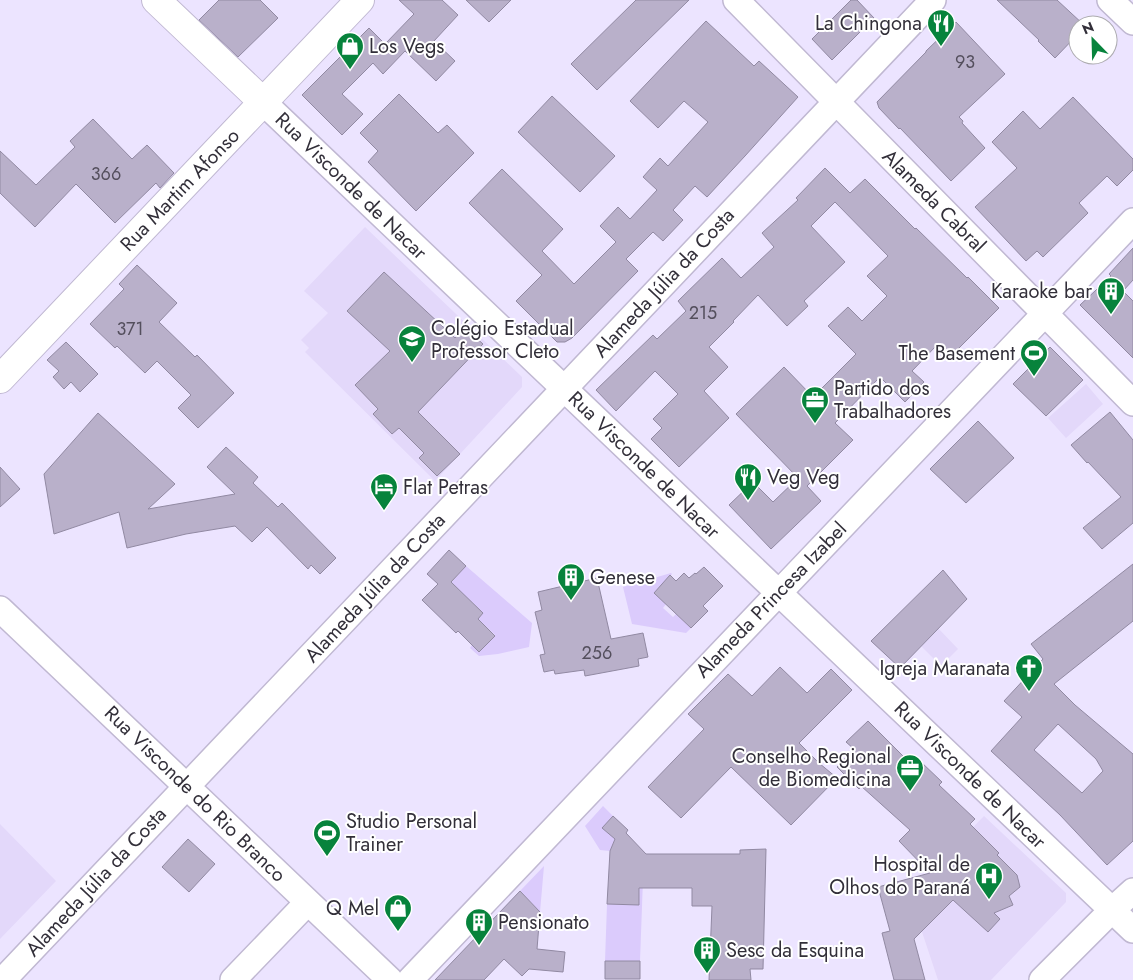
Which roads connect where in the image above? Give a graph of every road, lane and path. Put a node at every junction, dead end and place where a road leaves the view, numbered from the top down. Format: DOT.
graph roads {
  1 [pos="156,0"];
  2 [pos="360,0"];
  3 [pos="736,0"];
  4 [pos="933,0"];
  5 [pos="1110,0"];
  6 [pos="1133,22"];
  7 [pos="263,102"];
  8 [pos="836,102"];
  9 [pos="1133,221"];
  10 [pos="1045,313"];
  11 [pos="0,379"];
  12 [pos="564,389"];
  13 [pos="1133,403"];
  14 [pos="778,593"];
  15 [pos="0,609"];
  16 [pos="187,786"];
  17 [pos="1133,891"];
  18 [pos="308,902"];
  19 [pos="1112,910"];
  20 [pos="1133,930"];
  21 [pos="3,980"];
  22 [pos="233,980"];
  23 [pos="390,980"];
  24 [pos="410,980"];
  25 [pos="1042,980"];
  1 -- 7 [label="main road, Rua Visconde de Nacar"];
  2 -- 7 [label="main road, Rua Martim Afonso"];
  3 -- 8 [label="street, Alameda Cabral"];
  4 -- 8 [label="street, Alameda Júlia da Costa"];
  5 -- 6 [label="street"];
  7 -- 11 [label="main road, Rua Martim Afonso"];
  7 -- 12 [label="street, Rua Visconde de Nacar"];
  8 -- 10 [label="street, Alameda Cabral"];
  8 -- 12 [label="street, Alameda Júlia da Costa"];
  9 -- 10 [label="street, Alameda Princesa Izabel"];
  10 -- 13 [label="street, Alameda Cabral"];
  10 -- 14 [label="street, Alameda Princesa Izabel"];
  12 -- 14 [label="street, Rua Visconde de Nacar"];
  12 -- 16 [label="street, Alameda Júlia da Costa"];
  14 -- 19 [label="street, Rua Visconde de Nacar"];
  14 -- 24 [label="street, Alameda Princesa Izabel"];
  15 -- 16 [label="street, Rua Visconde do Rio Branco"];
  16 -- 18 [label="street, Rua Visconde do Rio Branco"];
  16 -- 21 [label="street, Alameda Júlia da Costa"];
  17 -- 19 [label="street"];
  18 -- 22 [label="street"];
  18 -- 23 [label="street, Rua Visconde do Rio Branco"];
  19 -- 20 [label="street, Rua Visconde de Nacar"];
  19 -- 25 [label="street"];
}
